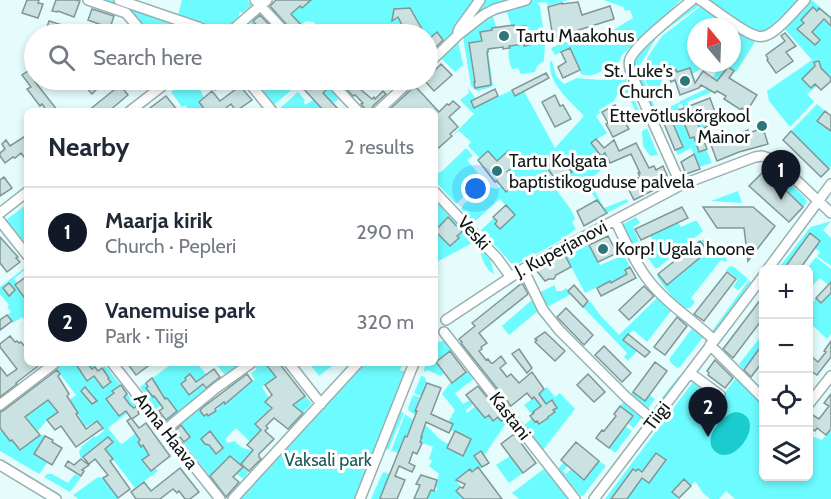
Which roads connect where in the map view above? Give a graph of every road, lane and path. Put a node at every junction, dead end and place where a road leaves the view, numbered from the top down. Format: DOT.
graph roads {
  1 [pos="88,0"];
  2 [pos="119,0"];
  3 [pos="480,0"];
  4 [pos="526,0"];
  5 [pos="692,0"];
  6 [pos="700,0"];
  7 [pos="805,0"];
  8 [pos="261,2"];
  9 [pos="135,24"];
  10 [pos="189,24"];
  11 [pos="238,24"];
  12 [pos="279,24"];
  13 [pos="458,34"];
  14 [pos="438,54"];
  15 [pos="157,90"];
  16 [pos="256,90"];
  17 [pos="338,90"];
  18 [pos="400,90"];
  19 [pos="134,108"];
  20 [pos="270,108"];
  21 [pos="355,108"];
  22 [pos="381,108"];
  23 [pos="831,184"];
  24 [pos="681,185"];
  25 [pos="24,194"];
  26 [pos="438,195"];
  27 [pos="818,201"];
  28 [pos="0,213"];
  29 [pos="831,213"];
  30 [pos="615,220"];
  31 [pos="0,221"];
  32 [pos="24,251"];
  33 [pos="771,265"];
  34 [pos="523,269"];
  35 [pos="510,276"];
  36 [pos="759,281"];
  37 [pos="438,316"];
  38 [pos="446,320"];
  39 [pos="440,333"];
  40 [pos="712,343"];
  41 [pos="51,366"];
  42 [pos="114,366"];
  43 [pos="247,366"];
  44 [pos="291,366"];
  45 [pos="355,366"];
  46 [pos="413,366"];
  47 [pos="690,373"];
  48 [pos="831,376"];
  49 [pos="759,394"];
  50 [pos="720,395"];
  51 [pos="813,399"];
  52 [pos="321,404"];
  53 [pos="0,405"];
  54 [pos="654,421"];
  55 [pos="165,430"];
  56 [pos="0,465"];
  57 [pos="56,499"];
  58 [pos="220,499"];
  59 [pos="233,499"];
  60 [pos="360,499"];
  61 [pos="575,499"];
  62 [pos="594,499"];
  1 -- 9 [label="street"];
  2 -- 10 [label="street"];
  3 -- 13 [label="street"];
  4 -- 13 [label="street"];
  5 -- 24 [label="street"];
  6 -- 7 [label="street"];
  8 -- 11 [label="street"];
  8 -- 12 [label="street"];
  13 -- 14 [label="street"];
  15 -- 19 [label="street"];
  16 -- 20 [label="street"];
  17 -- 21 [label="street"];
  18 -- 22 [label="street"];
  23 -- 27 [label="street"];
  24 -- 27 [label="street, J. Kuperjanovi"];
  24 -- 30 [label="street, J. Kuperjanovi"];
  25 -- 28 [label="street"];
  26 -- 35 [label="street, Veski"];
  27 -- 29 [label="street, J. Kuperjanovi"];
  27 -- 33 [label="street"];
  30 -- 34 [label="street, J. Kuperjanovi"];
  30 -- 40 [label="street"];
  31 -- 32 [label="street"];
  34 -- 35 [label="street, J. Kuperjanovi"];
  34 -- 54 [label="street"];
  35 -- 38 [label="street, J. Kuperjanovi"];
  36 -- 40 [label="street, Tiigi"];
  37 -- 38 [label="street"];
  38 -- 39 [label="street"];
  39 -- 61 [label="street, Kastani"];
  40 -- 47 [label="street, Tiigi"];
  40 -- 49 [label="street"];
  41 -- 53 [label="street"];
  42 -- 55 [label="street, Anna Haava"];
  43 -- 55 [label="street"];
  44 -- 52 [label="street"];
  45 -- 52 [label="street"];
  46 -- 60 [label="street"];
  47 -- 50 [label="street"];
  47 -- 54 [label="street, Tiigi"];
  48 -- 51 [label="street"];
  52 -- 59 [label="street"];
  54 -- 62 [label="street, Tiigi"];
  55 -- 58 [label="street, Anna Haava"];
  56 -- 57 [label="street"];
}
